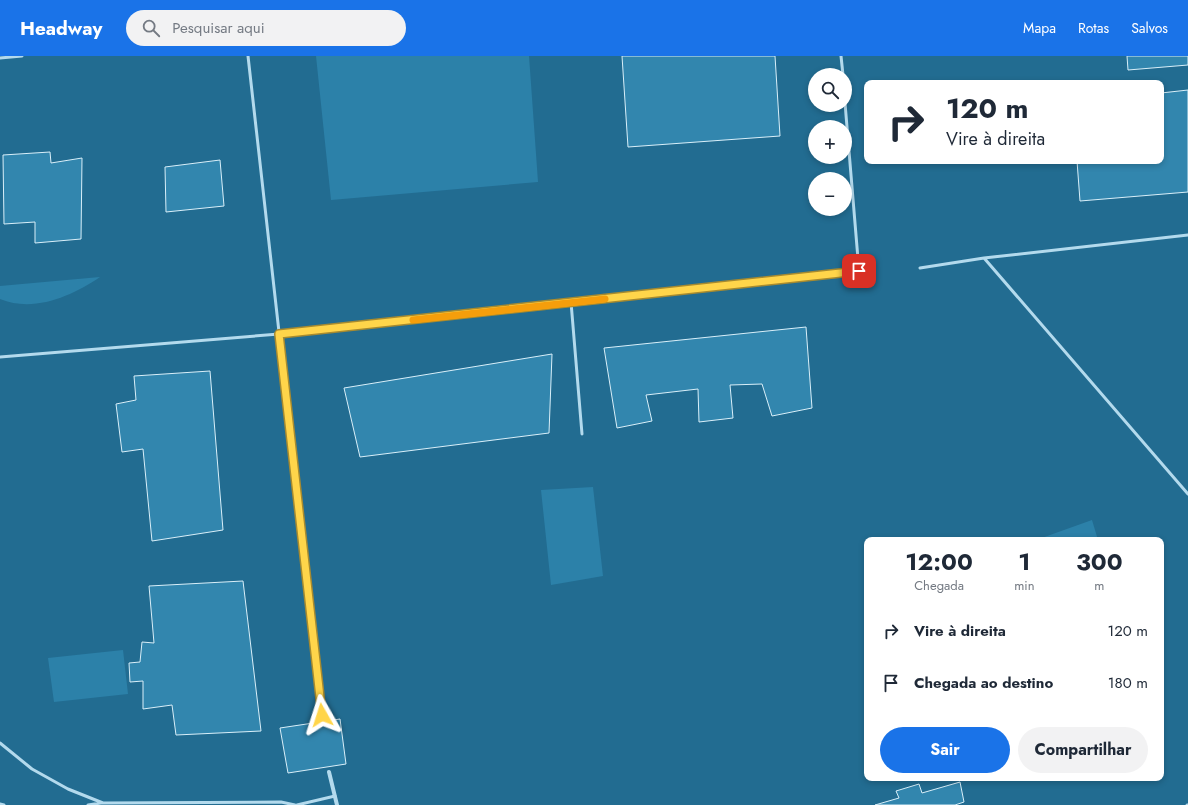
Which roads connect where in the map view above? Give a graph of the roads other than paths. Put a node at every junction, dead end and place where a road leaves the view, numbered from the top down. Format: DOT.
graph roads {
  1 [pos="22,56"];
  2 [pos="248,56"];
  3 [pos="841,56"];
  4 [pos="0,58"];
  5 [pos="842,68"];
  6 [pos="846,112"];
  7 [pos="1188,235"];
  8 [pos="984,258"];
  9 [pos="920,268"];
  10 [pos="571,302"];
  11 [pos="279,334"];
  12 [pos="0,357"];
  13 [pos="582,434"];
  14 [pos="1188,494"];
  15 [pos="322,715"];
  16 [pos="0,743"];
  17 [pos="329,770"];
  18 [pos="335,796"];
  19 [pos="103,803"];
  20 [pos="0,804"];
  21 [pos="4,805"];
  22 [pos="88,805"];
  23 [pos="296,805"];
  24 [pos="336,805"];
  1 -- 4 [label="lane"];
  2 -- 11 [label="lane"];
  3 -- 5 [label="lane"];
  6 -- 10 [label="lane"];
  7 -- 8 [label="lane"];
  8 -- 9 [label="lane"];
  8 -- 14 [label="lane"];
  10 -- 11 [label="lane"];
  10 -- 13 [label="lane"];
  11 -- 12 [label="lane"];
  11 -- 15 [label="lane"];
  16 -- 19 [label="lane"];
  17 -- 18 [label="street"];
  18 -- 23 [label="lane"];
  18 -- 24 [label="street"];
  19 -- 22 [label="lane"];
  19 -- 23 [label="lane"];
  20 -- 21 [label="lane"];
}
